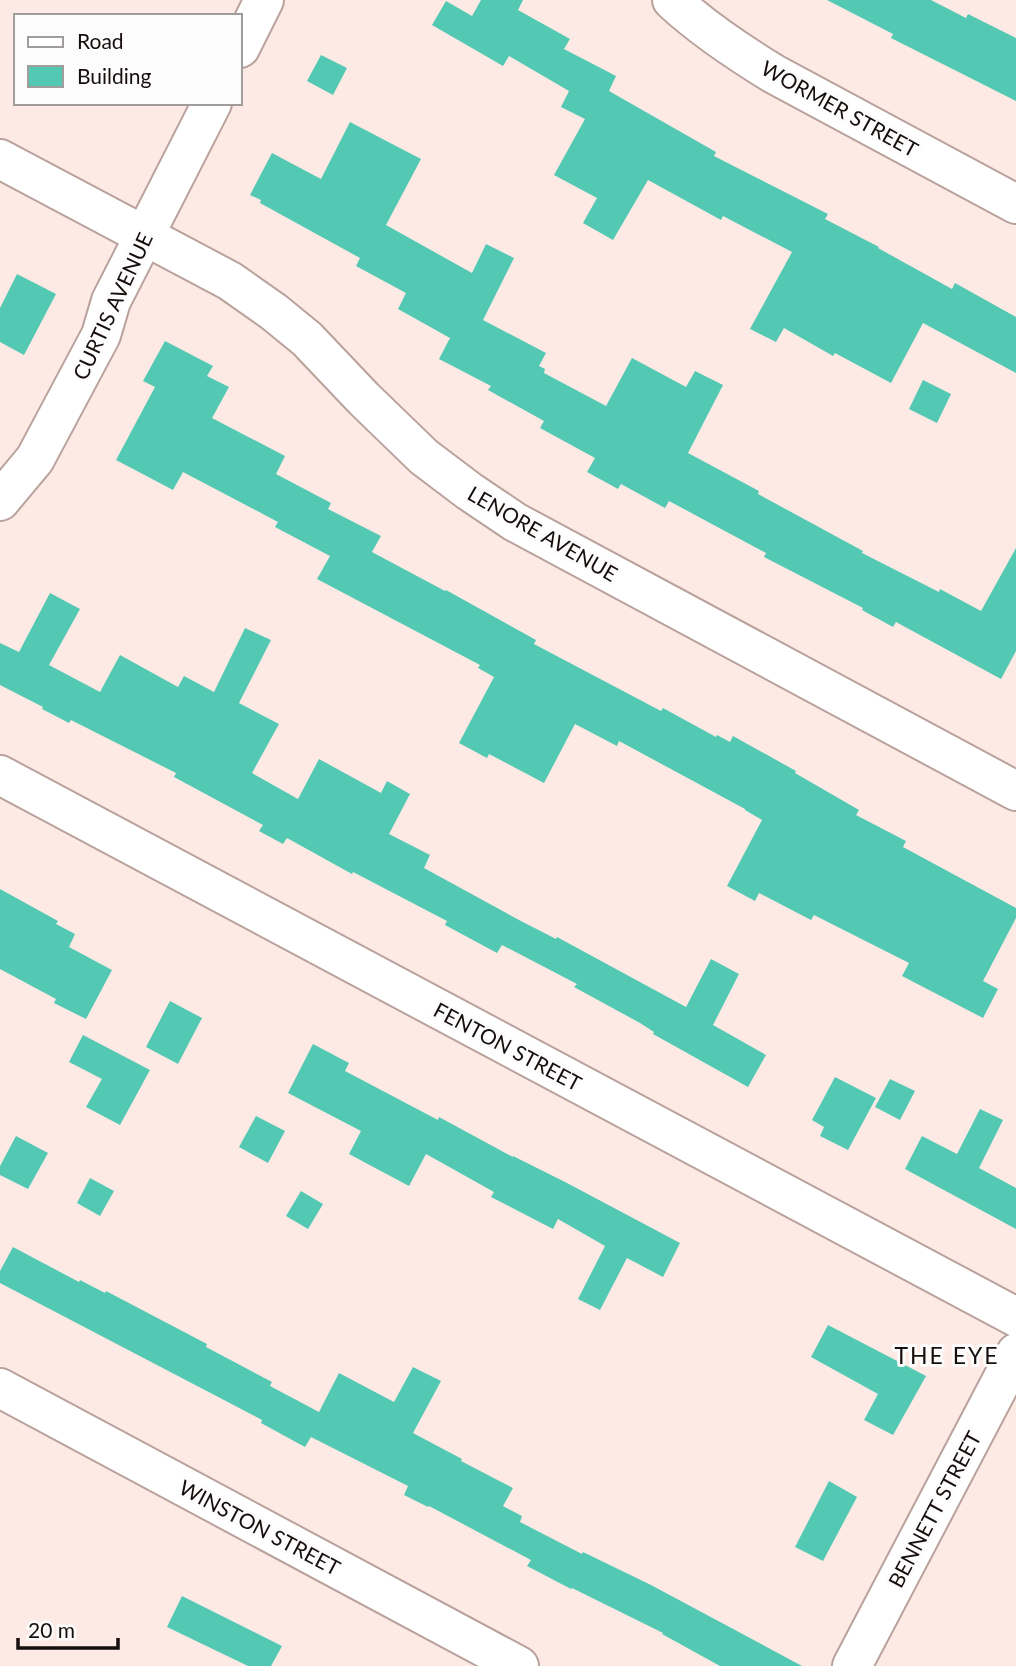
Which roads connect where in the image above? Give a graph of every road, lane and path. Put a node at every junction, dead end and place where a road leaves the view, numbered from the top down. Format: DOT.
graph roads {
  1 [pos="264,0"];
  2 [pos="672,0"];
  3 [pos="242,44"];
  4 [pos="211,105"];
  5 [pos="0,159"];
  6 [pos="1016,204"];
  7 [pos="145,236"];
  8 [pos="0,501"];
  9 [pos="0,775"];
  10 [pos="1016,791"];
  11 [pos="1016,1317"];
  12 [pos="1016,1353"];
  13 [pos="0,1388"];
  14 [pos="519,1666"];
  15 [pos="852,1666"];
  1 -- 3 [label="street"];
  2 -- 6 [label="street, WORMER STREET"];
  4 -- 7 [label="street, CURTIS AVENUE"];
  5 -- 7 [label="street, LENORE AVENUE"];
  7 -- 8 [label="street, CURTIS AVENUE"];
  7 -- 10 [label="street, LENORE AVENUE"];
  9 -- 11 [label="street, FENTON STREET"];
  12 -- 15 [label="street, BENNETT STREET"];
  13 -- 14 [label="street, WINSTON STREET"];
}
